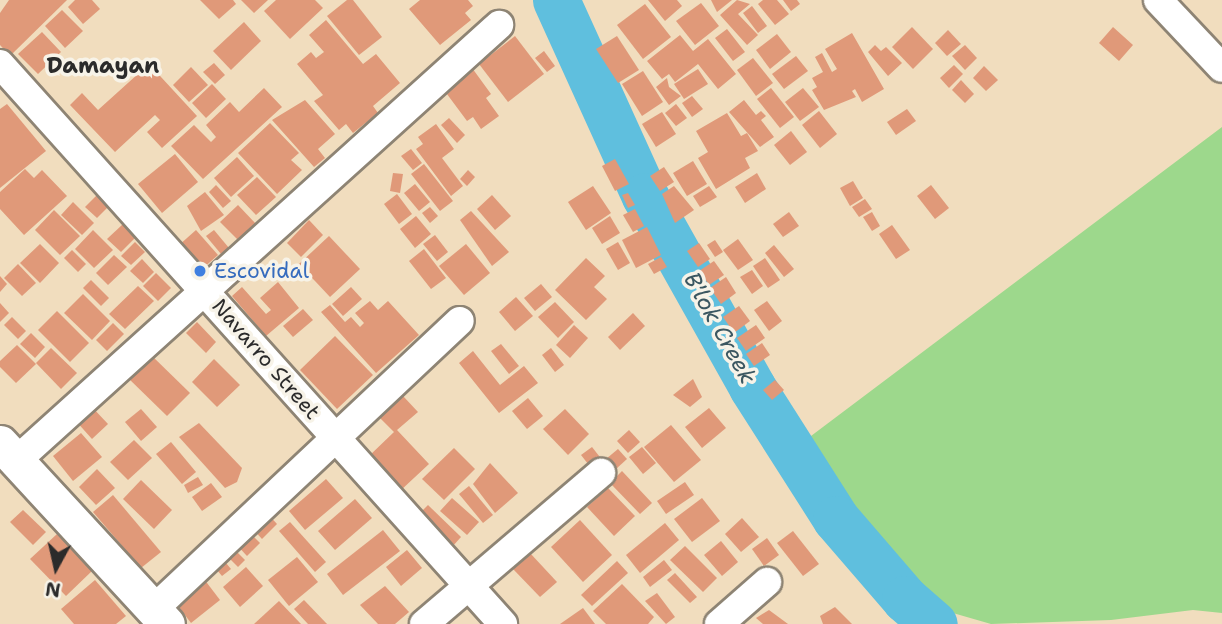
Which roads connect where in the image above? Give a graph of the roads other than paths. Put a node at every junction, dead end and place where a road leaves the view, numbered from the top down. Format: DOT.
graph roads {
  1 [pos="1158,0"];
  2 [pos="499,25"];
  3 [pos="0,64"];
  4 [pos="1222,68"];
  5 [pos="204,289"];
  6 [pos="460,321"];
  7 [pos="337,440"];
  8 [pos="8,452"];
  9 [pos="601,473"];
  10 [pos="767,582"];
  11 [pos="469,586"];
  12 [pos="160,617"];
  13 [pos="424,624"];
  14 [pos="503,624"];
  15 [pos="719,624"];
  1 -- 4 [label="street"];
  2 -- 5 [label="street"];
  3 -- 5 [label="street, Navarro Street"];
  5 -- 7 [label="street, Navarro Street"];
  5 -- 8 [label="street"];
  6 -- 7 [label="street"];
  7 -- 11 [label="street, Navarro Street"];
  7 -- 12 [label="street"];
  8 -- 12 [label="main road"];
  9 -- 11 [label="street"];
  10 -- 15 [label="street"];
  11 -- 13 [label="street"];
  11 -- 14 [label="street, Navarro Street"];
}
